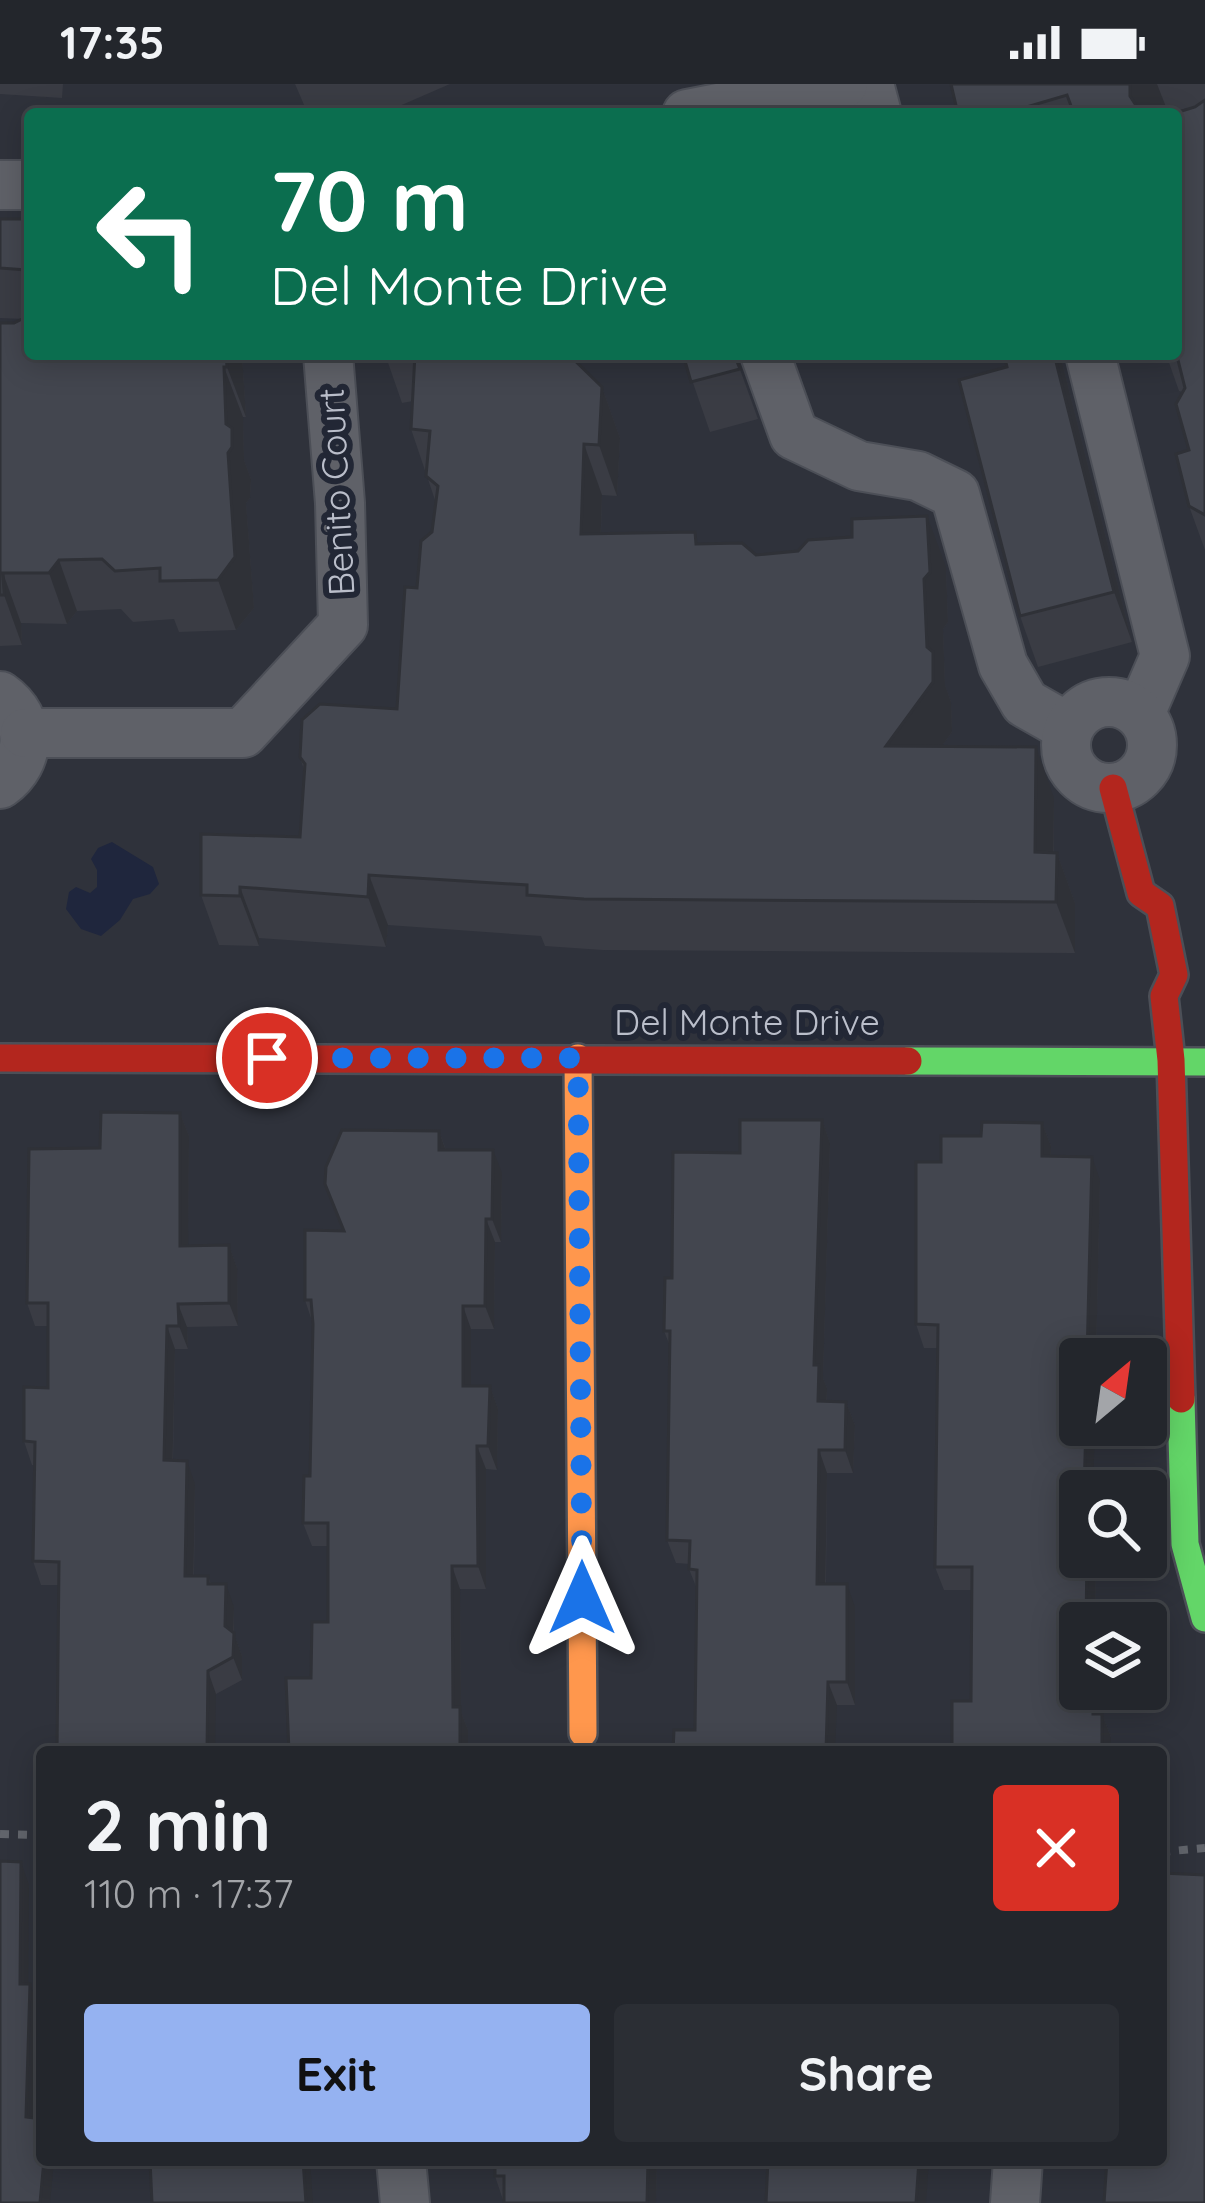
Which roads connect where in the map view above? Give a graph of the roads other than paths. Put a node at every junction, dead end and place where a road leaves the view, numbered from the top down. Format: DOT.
graph roads {
  1 [pos="843,84"];
  2 [pos="718,108"];
  3 [pos="328,360"];
  4 [pos="767,360"];
  5 [pos="1092,360"];
  6 [pos="1185,657"];
  7 [pos="1140,714"];
  8 [pos="12,715"];
  9 [pos="1069,728"];
  10 [pos="0,784"];
  11 [pos="1113,788"];
  12 [pos="1141,893"];
  13 [pos="1164,995"];
  14 [pos="0,1058"];
  15 [pos="578,1058"];
  16 [pos="1171,1060"];
  17 [pos="1205,1062"];
  18 [pos="1205,1618"];
  19 [pos="584,1732"];
  20 [pos="402,2166"];
  21 [pos="1018,2166"];
  22 [pos="405,2203"];
  23 [pos="1015,2203"];
  1 -- 2 [label="street"];
  3 -- 8 [label="street, Benito Court"];
  4 -- 9 [label="street"];
  5 -- 6 [label="street"];
  6 -- 7 [label="street"];
  7 -- 9 [label="street"];
  7 -- 11 [label="street"];
  8 -- 10 [label="street"];
  9 -- 11 [label="street"];
  11 -- 12 [label="street"];
  12 -- 13 [label="street"];
  13 -- 16 [label="street"];
  14 -- 15 [label="street, Del Monte Drive"];
  15 -- 16 [label="street, Del Monte Drive"];
  15 -- 19 [label="street"];
  16 -- 17 [label="street, Del Monte Drive"];
  16 -- 18 [label="street"];
  20 -- 22 [label="street"];
  21 -- 23 [label="street"];
}
